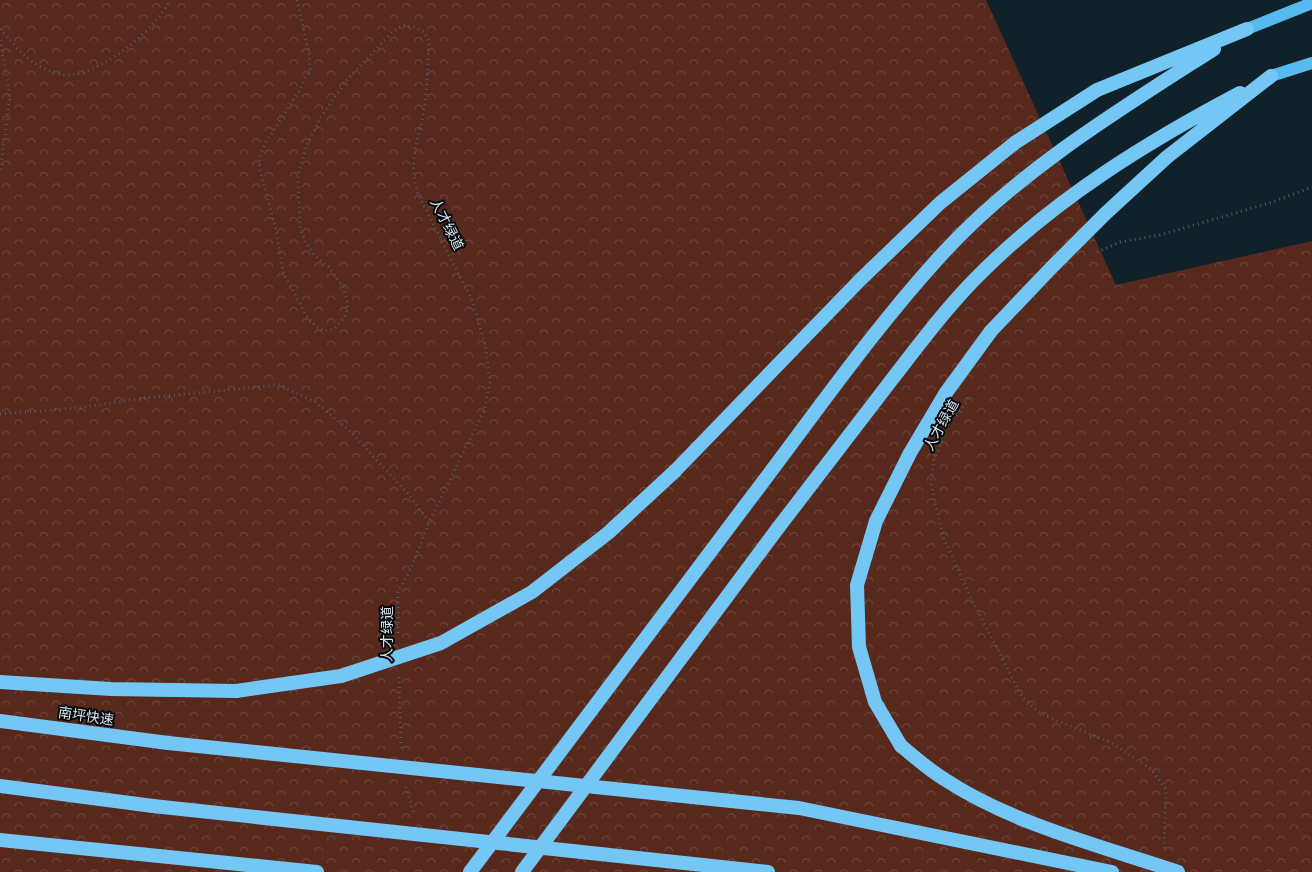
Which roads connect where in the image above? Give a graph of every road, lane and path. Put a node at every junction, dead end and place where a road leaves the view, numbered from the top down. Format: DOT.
graph roads {
  1 [pos="170,0"];
  2 [pos="297,0"];
  3 [pos="1312,3"];
  4 [pos="0,29"];
  5 [pos="1247,29"];
  6 [pos="0,40"];
  7 [pos="1312,63"];
  8 [pos="1271,76"];
  9 [pos="0,172"];
  10 [pos="1312,187"];
  11 [pos="1089,256"];
  12 [pos="975,389"];
  13 [pos="0,414"];
  14 [pos="955,420"];
  15 [pos="945,435"];
  16 [pos="429,522"];
  17 [pos="398,638"];
  18 [pos="399,676"];
  19 [pos="0,682"];
  20 [pos="0,721"];
  21 [pos="401,752"];
  22 [pos="406,785"];
  23 [pos="0,786"];
  24 [pos="416,819"];
  25 [pos="0,840"];
  26 [pos="1164,858"];
  27 [pos="317,872"];
  28 [pos="470,872"];
  29 [pos="522,872"];
  30 [pos="768,872"];
  31 [pos="1112,872"];
  32 [pos="1178,872"];
  1 -- 4 [label="path"];
  2 -- 16 [label="path, 人才绿道"];
  3 -- 5 [label="main road"];
  5 -- 19 [label="highway, bridge"];
  5 -- 28 [label="highway, bridge"];
  6 -- 9 [label="path"];
  7 -- 8 [label="main road"];
  8 -- 29 [label="highway, bridge"];
  8 -- 32 [label="highway, bridge"];
  10 -- 11 [label="path"];
  12 -- 14 [label="path, 人才绿道"];
  13 -- 16 [label="path"];
  15 -- 26 [label="path, 人才绿道"];
  16 -- 17 [label="path, 人才绿道"];
  18 -- 21 [label="path, 人才绿道"];
  20 -- 31 [label="highway, 南坪快速, bridge"];
  22 -- 24 [label="path"];
  23 -- 30 [label="highway, bridge"];
  25 -- 27 [label="highway"];
}
